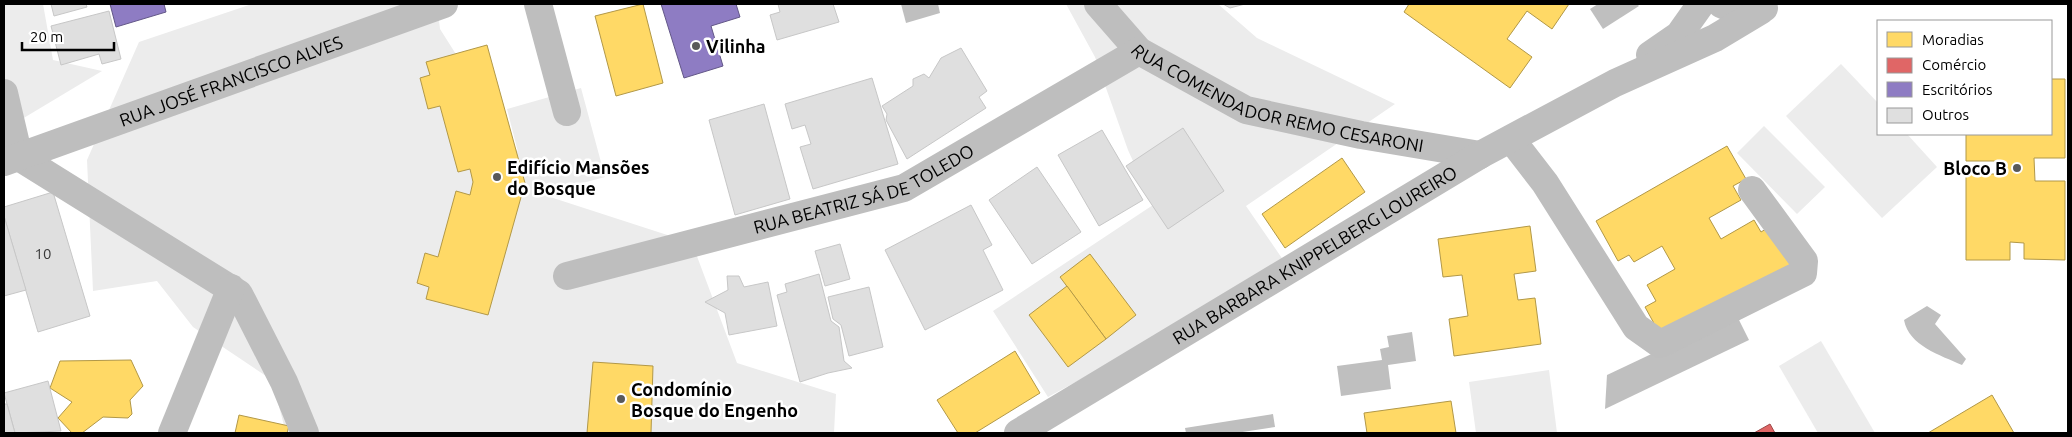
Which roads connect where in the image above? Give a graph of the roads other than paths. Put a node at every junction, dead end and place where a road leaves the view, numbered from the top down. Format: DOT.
graph roads {
  1 [pos="444,4"];
  2 [pos="538,4"];
  3 [pos="1098,4"];
  4 [pos="1701,4"];
  5 [pos="1721,4"];
  6 [pos="1766,7"];
  7 [pos="1139,51"];
  8 [pos="1615,83"];
  9 [pos="4,93"];
  10 [pos="567,112"];
  11 [pos="1511,139"];
  12 [pos="1480,155"];
  13 [pos="11,160"];
  14 [pos="1752,190"];
  15 [pos="567,276"];
  16 [pos="232,288"];
  17 [pos="172,433"];
  18 [pos="305,433"];
  19 [pos="1018,433"];
  1 -- 13 [label="street, RUA JOSÉ FRANCISCO ALVES"];
  2 -- 10 [label="street"];
  3 -- 7 [label="street, RUA COMENDADOR REMO CESARONI"];
  4 -- 8 [label="street, RUA BARBARA KNIPPELBERG LOUREIRO"];
  5 -- 6 [label="street"];
  6 -- 8 [label="street, RUA BARBARA KNIPPELBERG LOUREIRO"];
  7 -- 12 [label="street, RUA COMENDADOR REMO CESARONI"];
  7 -- 15 [label="street, RUA BEATRIZ SÁ DE TOLEDO"];
  8 -- 11 [label="street, RUA BARBARA KNIPPELBERG LOUREIRO"];
  9 -- 13 [label="street"];
  11 -- 12 [label="street, RUA BARBARA KNIPPELBERG LOUREIRO"];
  11 -- 14 [label="street"];
  12 -- 19 [label="street, RUA BARBARA KNIPPELBERG LOUREIRO"];
  13 -- 16 [label="street"];
  16 -- 17 [label="street"];
  16 -- 18 [label="street"];
}
